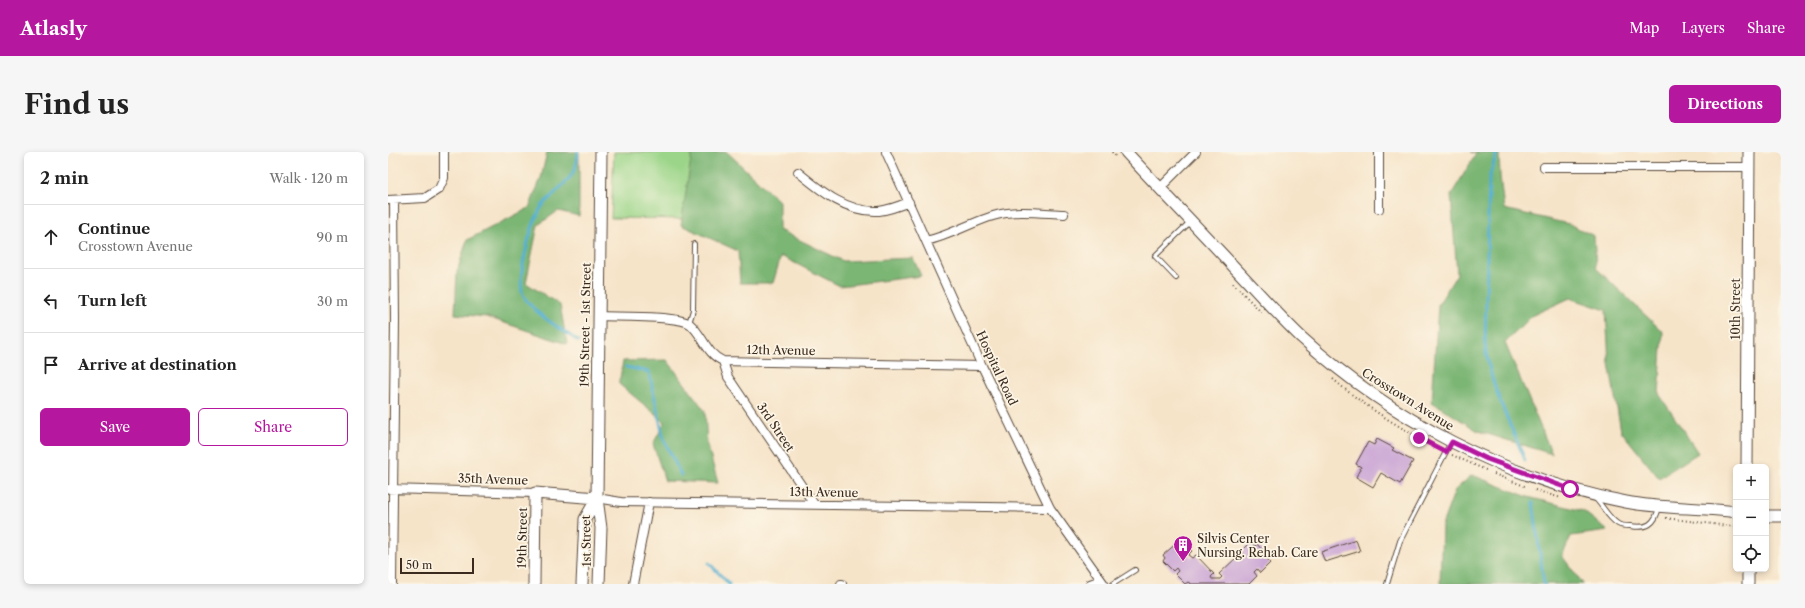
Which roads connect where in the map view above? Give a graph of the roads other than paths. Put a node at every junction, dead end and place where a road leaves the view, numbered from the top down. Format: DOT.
graph roads {
  1 [pos="444,152"];
  2 [pos="601,152"];
  3 [pos="886,152"];
  4 [pos="1196,152"];
  5 [pos="1379,152"];
  6 [pos="1749,152"];
  7 [pos="1123,156"];
  8 [pos="1544,167"];
  9 [pos="1748,167"];
  10 [pos="798,172"];
  11 [pos="1160,188"];
  12 [pos="391,200"];
  13 [pos="908,202"];
  14 [pos="1379,209"];
  15 [pos="1064,214"];
  16 [pos="1191,221"];
  17 [pos="926,241"];
  18 [pos="694,244"];
  19 [pos="1176,278"];
  20 [pos="598,316"];
  21 [pos="689,323"];
  22 [pos="723,361"];
  23 [pos="982,366"];
  24 [pos="1449,447"];
  25 [pos="1748,464"];
  26 [pos="390,489"];
  27 [pos="536,493"];
  28 [pos="1591,494"];
  29 [pos="597,498"];
  30 [pos="649,502"];
  31 [pos="814,504"];
  32 [pos="1659,506"];
  33 [pos="1050,508"];
  34 [pos="1733,512"];
  35 [pos="1769,516"];
  36 [pos="1781,516"];
  37 [pos="1135,570"];
  38 [pos="1748,572"];
  39 [pos="1102,582"];
  40 [pos="392,584"];
  41 [pos="534,584"];
  42 [pos="582,584"];
  43 [pos="599,584"];
  44 [pos="633,584"];
  45 [pos="1090,584"];
  46 [pos="1113,584"];
  47 [pos="1387,584"];
  48 [pos="1748,584"];
  1 -- 12 [label="street"];
  2 -- 20 [label="street, 19th Street - 1st Street"];
  3 -- 13 [label="street, Hospital Road"];
  4 -- 11 [label="street"];
  5 -- 14 [label="street"];
  6 -- 9 [label="street, 10th Street"];
  7 -- 11 [label="street, Crosstown Avenue"];
  8 -- 9 [label="street"];
  9 -- 25 [label="street, 10th Street"];
  10 -- 13 [label="street"];
  11 -- 16 [label="street, Crosstown Avenue"];
  12 -- 26 [label="street"];
  13 -- 17 [label="street, Hospital Road"];
  15 -- 17 [label="street"];
  16 -- 19 [label="lane"];
  16 -- 24 [label="street, Crosstown Avenue"];
  17 -- 23 [label="street, Hospital Road"];
  18 -- 21 [label="lane"];
  20 -- 21 [label="street"];
  20 -- 29 [label="street, 19th Street - 1st Street"];
  21 -- 22 [label="street"];
  22 -- 23 [label="street, 12th Avenue"];
  22 -- 31 [label="street, 3rd Street"];
  23 -- 33 [label="street, Hospital Road"];
  24 -- 28 [label="street, Crosstown Avenue"];
  24 -- 47 [label="lane"];
  26 -- 27 [label="street, 35th Avenue"];
  26 -- 40 [label="street"];
  27 -- 29 [label="street, 35th Avenue"];
  27 -- 41 [label="street, 19th Street"];
  28 -- 32 [label="street, Crosstown Avenue"];
  28 -- 32 [label="lane"];
  29 -- 30 [label="street, 13th Avenue"];
  29 -- 42 [label="street"];
  29 -- 43 [label="street, 1st Street"];
  30 -- 31 [label="street, 13th Avenue"];
  30 -- 44 [label="street"];
  31 -- 33 [label="street, 13th Avenue"];
  32 -- 34 [label="street, Crosstown Avenue"];
  33 -- 39 [label="street, Hospital Road"];
  35 -- 36 [label="street"];
  37 -- 46 [label="lane"];
  38 -- 48 [label="street"];
  39 -- 45 [label="street"];
}
